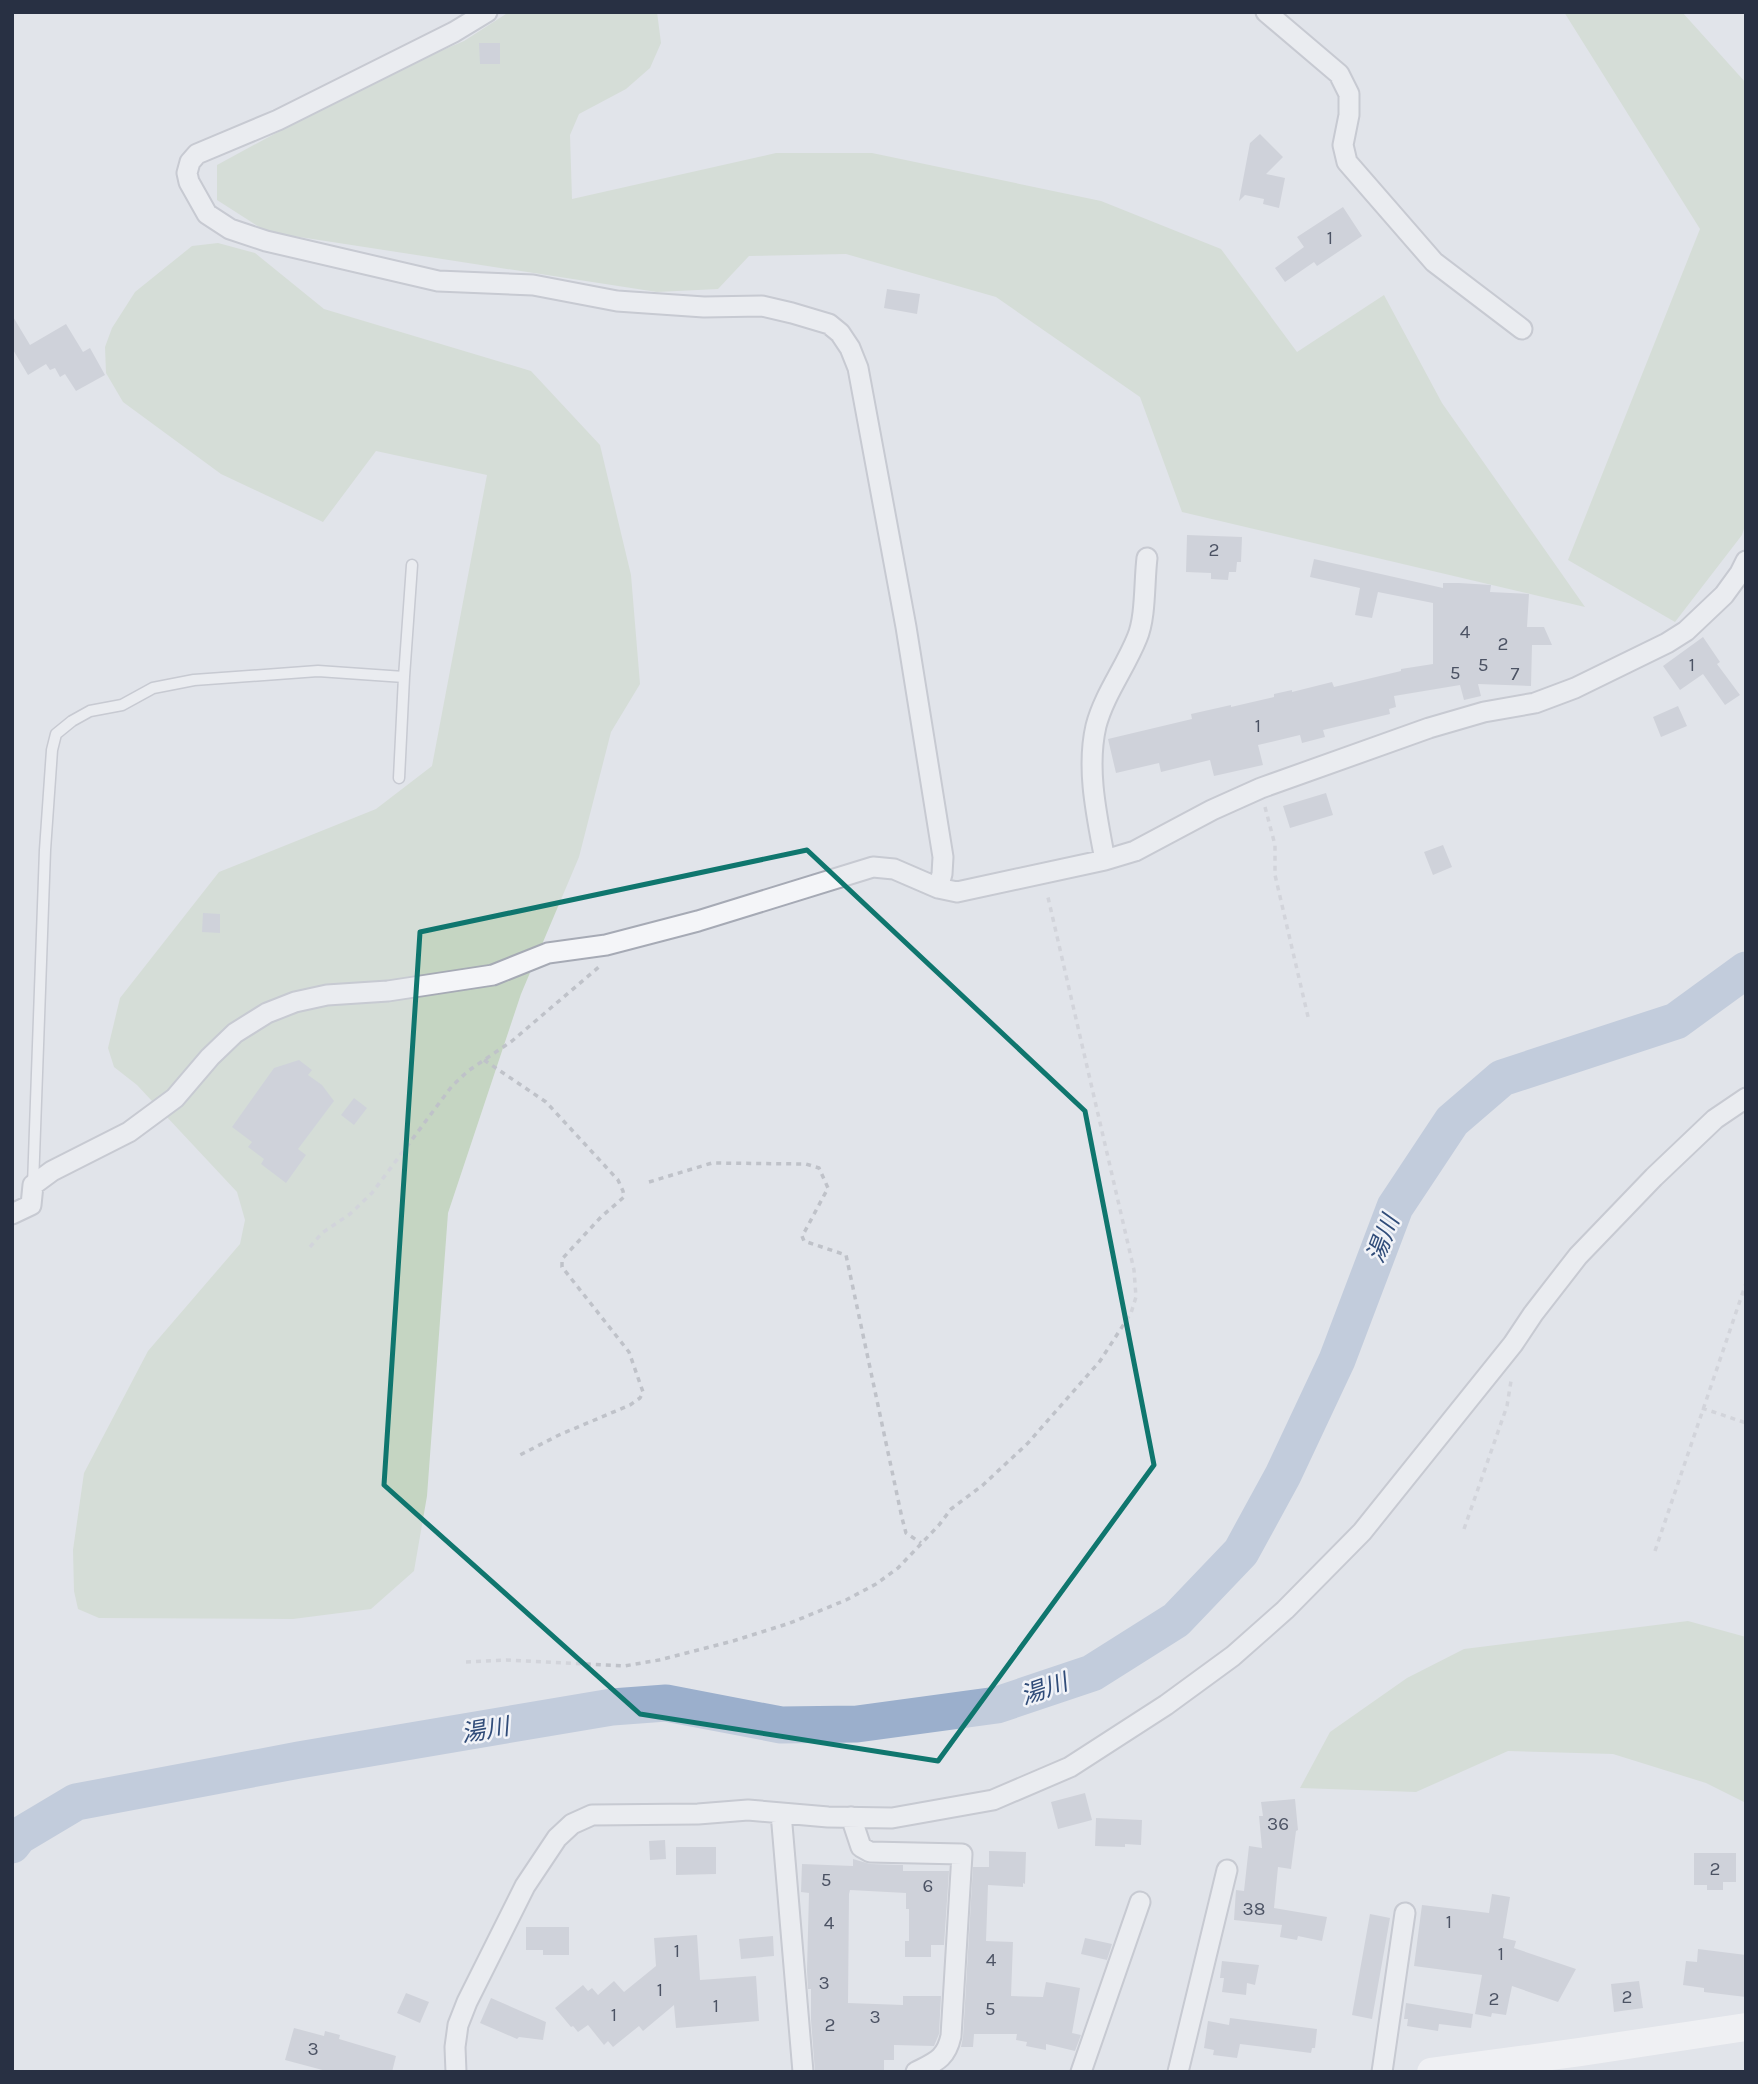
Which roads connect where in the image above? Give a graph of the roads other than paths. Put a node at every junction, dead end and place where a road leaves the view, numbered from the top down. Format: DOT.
graph roads {
  1 [pos="487,12"];
  2 [pos="1266,12"];
  3 [pos="1521,329"];
  4 [pos="1147,558"];
  5 [pos="1746,561"];
  6 [pos="412,565"];
  7 [pos="404,677"];
  8 [pos="399,778"];
  9 [pos="1105,860"];
  10 [pos="938,888"];
  11 [pos="1746,1098"];
  12 [pos="33,1185"];
  13 [pos="12,1214"];
  14 [pos="781,1813"];
  15 [pos="851,1817"];
  16 [pos="1227,1870"];
  17 [pos="1140,1902"];
  18 [pos="1405,1913"];
  19 [pos="1746,2027"];
  20 [pos="456,2072"];
  21 [pos="803,2072"];
  22 [pos="916,2072"];
  23 [pos="1081,2072"];
  24 [pos="1178,2072"];
  25 [pos="1382,2072"];
  26 [pos="1431,2072"];
  1 -- 10 [label="street"];
  2 -- 3 [label="street"];
  4 -- 9 [label="street"];
  5 -- 9 [label="street"];
  6 -- 7 [label="lane"];
  7 -- 8 [label="lane"];
  7 -- 12 [label="lane"];
  9 -- 10 [label="street"];
  10 -- 12 [label="street"];
  11 -- 15 [label="street"];
  12 -- 13 [label="street"];
  14 -- 15 [label="street"];
  14 -- 20 [label="street"];
  14 -- 21 [label="street"];
  15 -- 22 [label="street"];
  16 -- 24 [label="street"];
  17 -- 23 [label="street"];
  18 -- 25 [label="street"];
  19 -- 26 [label="main road"];
}
